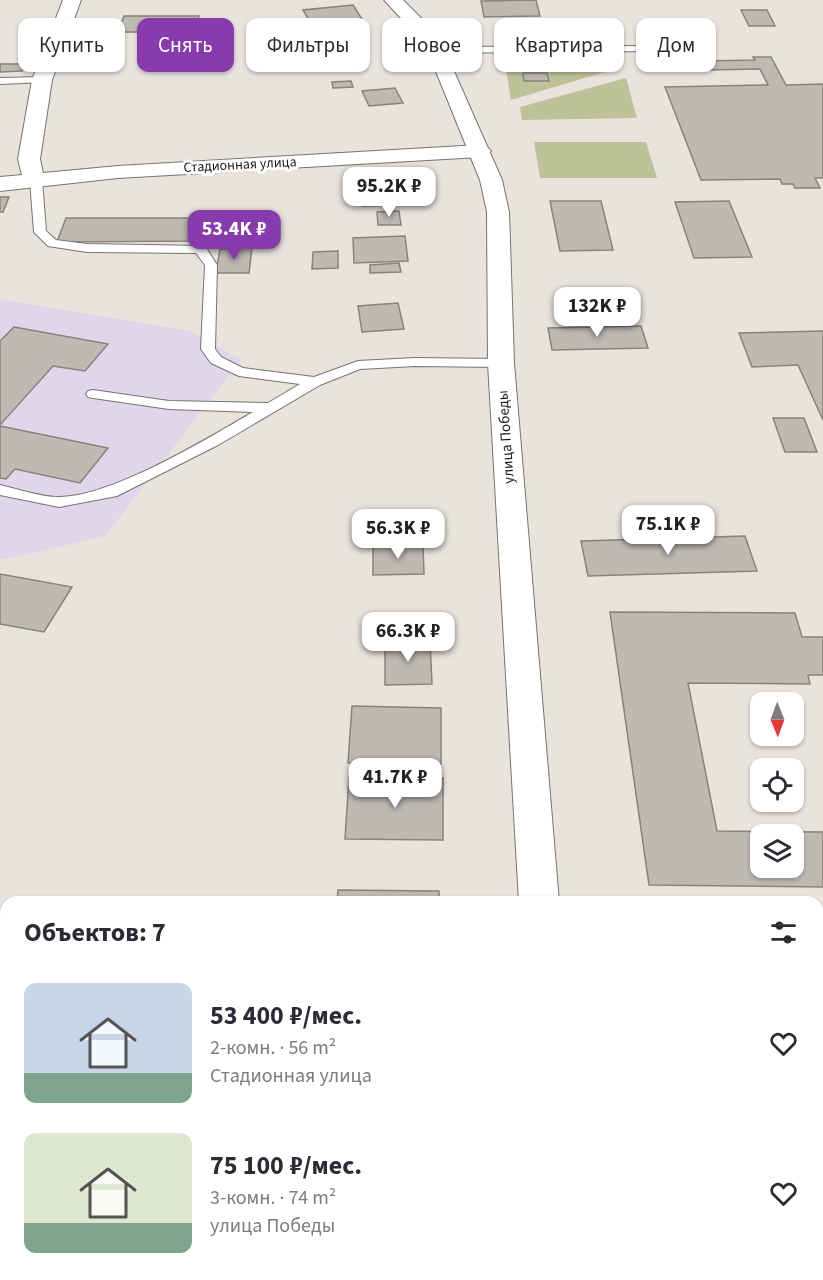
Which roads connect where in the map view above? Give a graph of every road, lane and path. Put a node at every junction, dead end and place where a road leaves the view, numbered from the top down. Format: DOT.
graph roads {
  1 [pos="72,0"];
  2 [pos="393,0"];
  3 [pos="411,18"];
  4 [pos="636,49"];
  5 [pos="482,50"];
  6 [pos="445,72"];
  7 [pos="42,80"];
  8 [pos="0,81"];
  9 [pos="480,151"];
  10 [pos="36,180"];
  11 [pos="0,184"];
  12 [pos="501,363"];
  13 [pos="315,382"];
  14 [pos="93,394"];
  15 [pos="269,408"];
  16 [pos="0,490"];
  17 [pos="539,896"];
  1 -- 7 [label="street"];
  2 -- 3 [label="street, улица Победы"];
  4 -- 5 [label="lane"];
  6 -- 9 [label="street, улица Победы"];
  7 -- 8 [label="lane"];
  7 -- 10 [label="street"];
  9 -- 10 [label="street, Стадионная улица"];
  9 -- 12 [label="street, улица Победы"];
  10 -- 11 [label="street, Стадионная улица"];
  10 -- 13 [label="lane"];
  12 -- 13 [label="lane"];
  12 -- 17 [label="street, улица Победы"];
  13 -- 15 [label="lane"];
  14 -- 15 [label="lane"];
  15 -- 16 [label="lane"];
}
